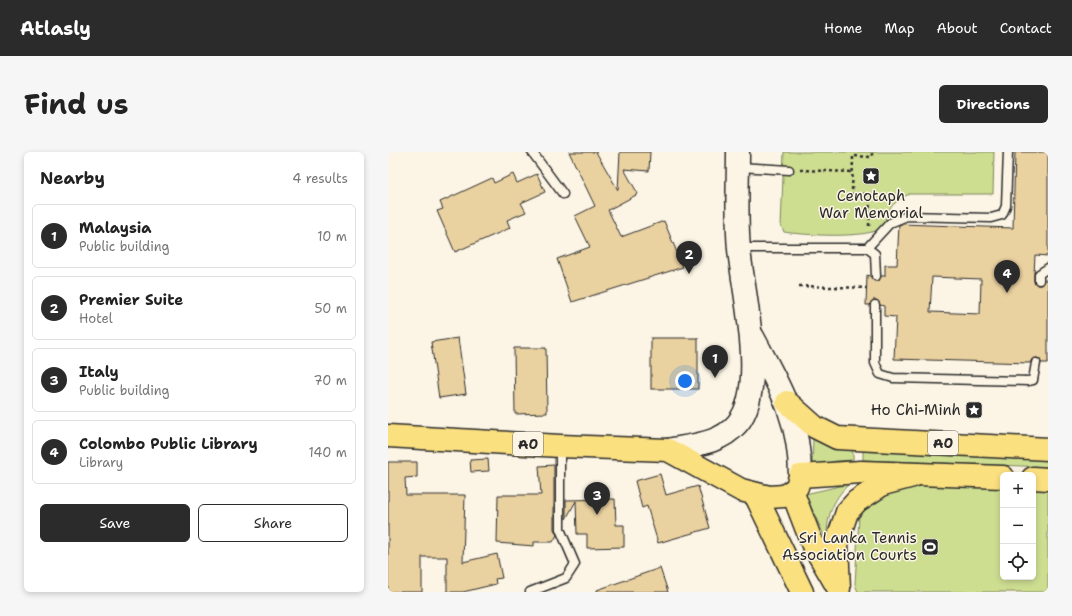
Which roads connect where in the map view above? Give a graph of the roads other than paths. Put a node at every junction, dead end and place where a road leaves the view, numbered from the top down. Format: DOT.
graph roads {
  1 [pos="532,152"];
  2 [pos="1008,152"];
  3 [pos="738,160"];
  4 [pos="789,170"];
  5 [pos="563,194"];
  6 [pos="739,248"];
  7 [pos="867,248"];
  8 [pos="1048,268"];
  9 [pos="876,276"];
  10 [pos="1039,280"];
  11 [pos="875,305"];
  12 [pos="750,332"];
  13 [pos="1036,363"];
  14 [pos="787,402"];
  15 [pos="388,436"];
  16 [pos="560,446"];
  17 [pos="1048,448"];
  18 [pos="668,450"];
  19 [pos="924,474"];
  20 [pos="1000,477"];
  21 [pos="1036,478"];
  22 [pos="1048,479"];
  23 [pos="792,488"];
  24 [pos="755,494"];
  25 [pos="839,590"];
  26 [pos="530,592"];
  27 [pos="802,592"];
  28 [pos="808,592"];
  1 -- 5 [label="lane"];
  2 -- 7 [label="lane"];
  3 -- 4 [label="lane"];
  3 -- 6 [label="main road"];
  6 -- 7 [label="lane"];
  6 -- 12 [label="main road"];
  7 -- 9 [label="lane"];
  8 -- 10 [label="lane"];
  11 -- 13 [label="lane"];
  12 -- 14 [label="main road"];
  12 -- 18 [label="main road"];
  14 -- 17 [label="main road, A0"];
  14 -- 23 [label="main road"];
  15 -- 16 [label="main road, A0"];
  16 -- 18 [label="main road, A0"];
  16 -- 26 [label="lane"];
  18 -- 24 [label="main road, A0"];
  19 -- 20 [label="main road, A0"];
  19 -- 23 [label="main road, A0"];
  19 -- 25 [label="main road"];
  21 -- 22 [label="main road"];
  23 -- 24 [label="main road, A0"];
  23 -- 25 [label="main road"];
  23 -- 28 [label="main road"];
  24 -- 27 [label="main road"];
}
